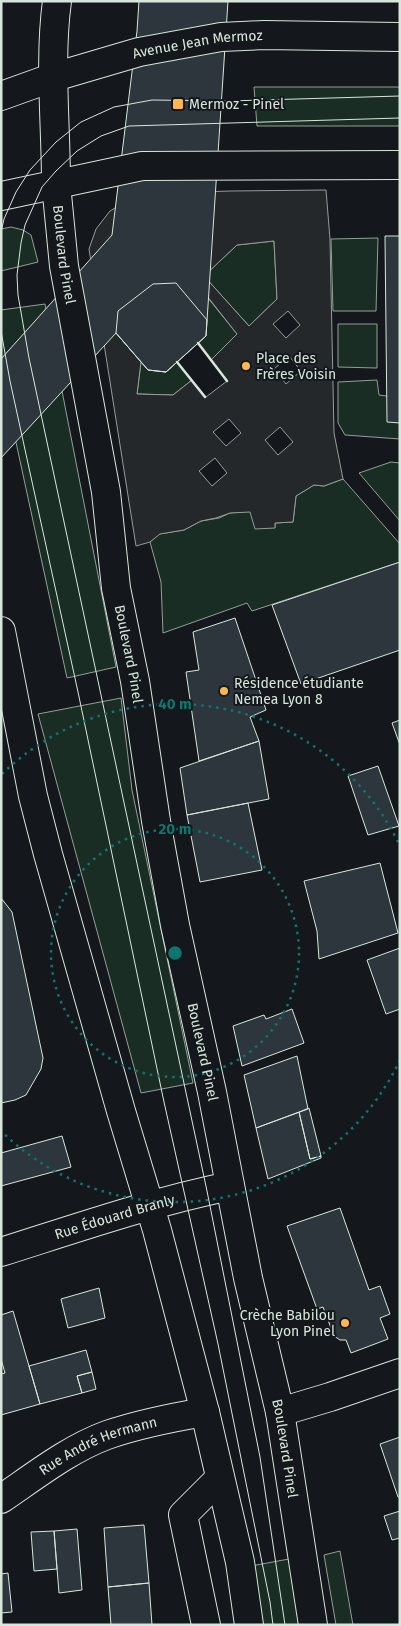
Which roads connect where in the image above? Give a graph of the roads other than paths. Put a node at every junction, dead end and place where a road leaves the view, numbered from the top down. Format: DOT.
graph roads {
  1 [pos="57,1"];
  2 [pos="400,37"];
  3 [pos="54,77"];
  4 [pos="1,96"];
  5 [pos="400,165"];
  6 [pos="56,184"];
  7 [pos="1,196"];
  8 [pos="1,631"];
  9 [pos="230,1186"];
  10 [pos="150,1206"];
  11 [pos="1,1252"];
  12 [pos="400,1373"];
  13 [pos="205,1412"];
  14 [pos="280,1412"];
  15 [pos="220,1478"];
  16 [pos="1,1499"];
  17 [pos="206,1625"];
  18 [pos="249,1625"];
  19 [pos="313,1625"];
  1 -- 3 [label="street, Boulevard Pinel"];
  2 -- 3 [label="street, Avenue Jean Mermoz"];
  3 -- 4 [label="street, Avenue Jean Mermoz"];
  3 -- 6 [label="street, Boulevard Pinel"];
  5 -- 6 [label="street"];
  6 -- 7 [label="street"];
  6 -- 9 [label="street, Boulevard Pinel"];
  8 -- 10 [label="street"];
  9 -- 10 [label="street, Rue Édouard Branly"];
  9 -- 14 [label="street, Boulevard Pinel"];
  10 -- 11 [label="street, Rue Édouard Branly"];
  10 -- 13 [label="street"];
  12 -- 14 [label="street"];
  13 -- 15 [label="street"];
  13 -- 16 [label="street, Rue André Hermann"];
  14 -- 19 [label="street, Boulevard Pinel"];
  15 -- 17 [label="street"];
  15 -- 18 [label="street"];
}
